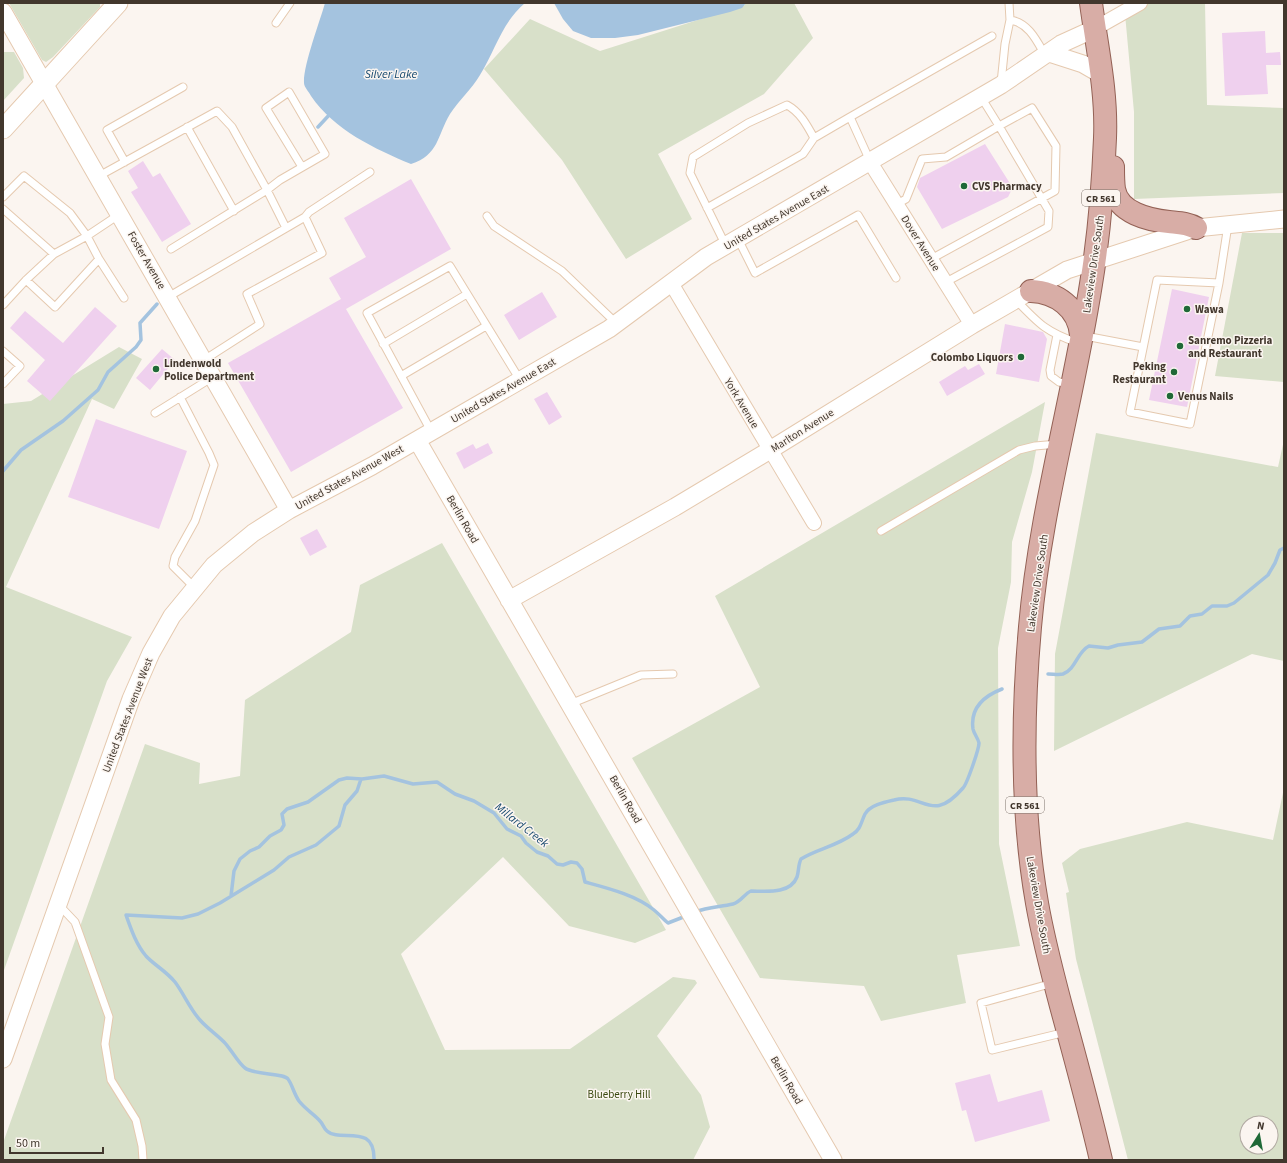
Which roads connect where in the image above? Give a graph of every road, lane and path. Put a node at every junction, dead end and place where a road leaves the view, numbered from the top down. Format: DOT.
graph roads {
  1 [pos="118,3"];
  2 [pos="290,3"];
  3 [pos="1009,3"];
  4 [pos="1091,3"];
  5 [pos="1140,3"];
  6 [pos="3,12"];
  7 [pos="1010,20"];
  8 [pos="276,23"];
  9 [pos="1094,29"];
  10 [pos="992,36"];
  11 [pos="1047,54"];
  12 [pos="1102,75"];
  13 [pos="44,83"];
  14 [pos="1001,85"];
  15 [pos="183,87"];
  16 [pos="981,97"];
  17 [pos="850,117"];
  18 [pos="999,126"];
  19 [pos="187,127"];
  20 [pos="3,129"];
  21 [pos="1106,135"];
  22 [pos="814,138"];
  23 [pos="125,162"];
  24 [pos="870,162"];
  25 [pos="302,167"];
  26 [pos="370,172"];
  27 [pos="99,176"];
  28 [pos="268,190"];
  29 [pos="3,197"];
  30 [pos="1042,199"];
  31 [pos="897,204"];
  32 [pos="707,208"];
  33 [pos="3,209"];
  34 [pos="234,211"];
  35 [pos="120,214"];
  36 [pos="487,216"];
  37 [pos="305,217"];
  38 [pos="1284,219"];
  39 [pos="1228,225"];
  40 [pos="286,228"];
  41 [pos="1196,228"];
  42 [pos="87,236"];
  43 [pos="732,242"];
  44 [pos="171,249"];
  45 [pos="54,254"];
  46 [pos="98,259"];
  47 [pos="931,259"];
  48 [pos="1094,261"];
  49 [pos="896,278"];
  50 [pos="26,280"];
  51 [pos="946,282"];
  52 [pos="1219,282"];
  53 [pos="671,283"];
  54 [pos="467,294"];
  55 [pos="1023,295"];
  56 [pos="168,297"];
  57 [pos="124,298"];
  58 [pos="3,305"];
  59 [pos="616,323"];
  60 [pos="972,325"];
  61 [pos="486,326"];
  62 [pos="1057,335"];
  63 [pos="1081,339"];
  64 [pos="384,344"];
  65 [pos="1143,348"];
  66 [pos="3,350"];
  67 [pos="204,360"];
  68 [pos="401,376"];
  69 [pos="213,377"];
  70 [pos="520,380"];
  71 [pos="3,384"];
  72 [pos="1072,384"];
  73 [pos="180,397"];
  74 [pos="155,413"];
  75 [pos="424,436"];
  76 [pos="1060,444"];
  77 [pos="770,450"];
  78 [pos="289,510"];
  79 [pos="814,523"];
  80 [pos="881,531"];
  81 [pos="194,587"];
  82 [pos="509,600"];
  83 [pos="673,674"];
  84 [pos="570,704"];
  85 [pos="58,903"];
  86 [pos="1055,983"];
  87 [pos="1068,1032"];
  88 [pos="3,1059"];
  89 [pos="143,1160"];
  90 [pos="833,1160"];
  91 [pos="1102,1160"];
  1 -- 13 [label="main road"];
  2 -- 8 [label="lane"];
  3 -- 7 [label="lane"];
  4 -- 9 [label="main road, Lakeview Drive South / CR 561"];
  5 -- 9 [label="street, United States Avenue East"];
  6 -- 13 [label="street, Foster Avenue"];
  7 -- 11 [label="lane"];
  7 -- 14 [label="lane"];
  9 -- 11 [label="street, United States Avenue East"];
  9 -- 12 [label="main road, Lakeview Drive South / CR 561"];
  10 -- 17 [label="lane"];
  11 -- 12 [label="street"];
  11 -- 14 [label="street, United States Avenue East"];
  12 -- 21 [label="main road, Lakeview Drive South / CR 561"];
  13 -- 20 [label="main road"];
  13 -- 27 [label="street, Foster Avenue"];
  14 -- 16 [label="street, United States Avenue East"];
  15 -- 23 [label="lane"];
  16 -- 18 [label="lane"];
  16 -- 24 [label="street, United States Avenue East"];
  17 -- 22 [label="lane"];
  17 -- 24 [label="lane"];
  18 -- 30 [label="lane"];
  18 -- 30 [label="lane"];
  18 -- 31 [label="lane"];
  19 -- 23 [label="lane"];
  19 -- 28 [label="lane"];
  19 -- 34 [label="lane"];
  21 -- 41 [label="main road"];
  21 -- 48 [label="main road, Lakeview Drive South / CR 561"];
  22 -- 32 [label="lane"];
  22 -- 32 [label="lane"];
  23 -- 27 [label="lane"];
  24 -- 31 [label="street, Dover Avenue"];
  24 -- 43 [label="street, United States Avenue East"];
  25 -- 25 [label="lane"];
  25 -- 28 [label="lane"];
  26 -- 37 [label="lane"];
  27 -- 35 [label="street, Foster Avenue"];
  28 -- 34 [label="lane"];
  28 -- 40 [label="lane"];
  29 -- 42 [label="lane"];
  30 -- 47 [label="lane"];
  30 -- 51 [label="lane"];
  31 -- 47 [label="street, Dover Avenue"];
  32 -- 43 [label="lane"];
  33 -- 45 [label="lane"];
  34 -- 44 [label="lane"];
  35 -- 42 [label="lane"];
  35 -- 56 [label="street, Foster Avenue"];
  36 -- 59 [label="lane"];
  37 -- 40 [label="lane"];
  37 -- 67 [label="lane"];
  38 -- 39 [label="street, Marlton Avenue"];
  39 -- 41 [label="street, Marlton Avenue"];
  39 -- 52 [label="lane"];
  40 -- 56 [label="lane"];
  41 -- 48 [label="street, Marlton Avenue"];
  42 -- 45 [label="lane"];
  42 -- 46 [label="lane"];
  43 -- 49 [label="lane"];
  43 -- 53 [label="street, United States Avenue East"];
  45 -- 50 [label="lane"];
  46 -- 50 [label="lane"];
  46 -- 57 [label="lane"];
  47 -- 51 [label="street, Dover Avenue"];
  48 -- 55 [label="street, Marlton Avenue"];
  48 -- 63 [label="main road, Lakeview Drive South / CR 561"];
  50 -- 58 [label="lane"];
  51 -- 60 [label="street, Dover Avenue"];
  52 -- 65 [label="lane"];
  52 -- 65 [label="lane"];
  53 -- 59 [label="street, United States Avenue East"];
  53 -- 77 [label="street, York Avenue"];
  54 -- 61 [label="lane"];
  54 -- 64 [label="lane"];
  54 -- 64 [label="lane"];
  55 -- 60 [label="street, Marlton Avenue"];
  55 -- 62 [label="lane"];
  55 -- 63 [label="main road"];
  56 -- 67 [label="street, Foster Avenue"];
  59 -- 70 [label="street, United States Avenue East"];
  60 -- 77 [label="street, Marlton Avenue"];
  61 -- 68 [label="lane"];
  61 -- 70 [label="lane"];
  62 -- 63 [label="lane"];
  62 -- 72 [label="lane"];
  63 -- 65 [label="lane"];
  63 -- 72 [label="main road, Lakeview Drive South / CR 561"];
  64 -- 68 [label="lane"];
  66 -- 71 [label="lane"];
  67 -- 69 [label="street, Foster Avenue"];
  68 -- 75 [label="lane"];
  69 -- 73 [label="lane"];
  69 -- 78 [label="street, Foster Avenue"];
  70 -- 75 [label="street, United States Avenue East"];
  72 -- 76 [label="main road, Lakeview Drive South / CR 561"];
  73 -- 74 [label="lane"];
  73 -- 81 [label="lane"];
  75 -- 78 [label="street, United States Avenue West"];
  75 -- 82 [label="street, Berlin Road"];
  76 -- 80 [label="lane"];
  76 -- 86 [label="main road, Lakeview Drive South / CR 561"];
  77 -- 79 [label="street, York Avenue"];
  77 -- 82 [label="street, Marlton Avenue"];
  78 -- 81 [label="street, United States Avenue West"];
  81 -- 85 [label="street, United States Avenue West"];
  82 -- 84 [label="street, Berlin Road"];
  83 -- 84 [label="lane"];
  84 -- 90 [label="street, Berlin Road"];
  85 -- 88 [label="street, United States Avenue West"];
  85 -- 89 [label="lane"];
  86 -- 87 [label="main road, Lakeview Drive South / CR 561"];
  86 -- 87 [label="lane"];
  87 -- 91 [label="main road, Lakeview Drive South / CR 561"];
}
